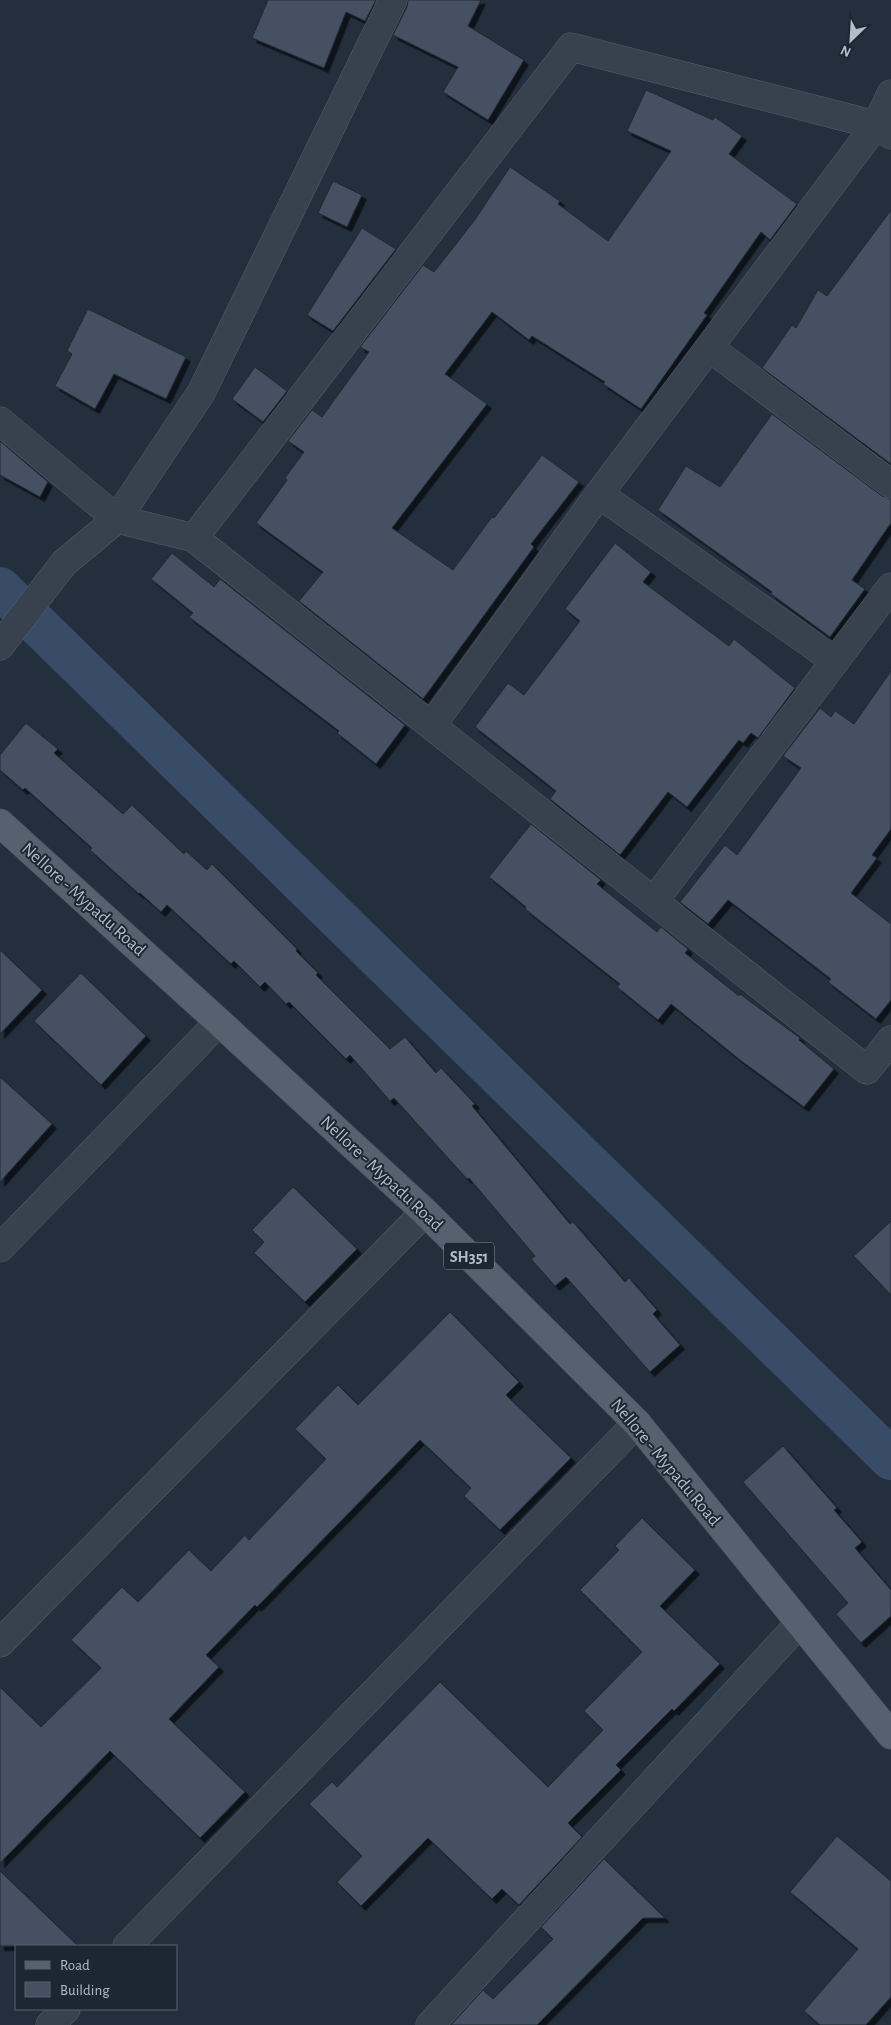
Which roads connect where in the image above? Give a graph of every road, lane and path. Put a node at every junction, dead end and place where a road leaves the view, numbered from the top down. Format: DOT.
graph roads {
  1 [pos="393,0"];
  2 [pos="891,94"];
  3 [pos="884,130"];
  4 [pos="710,348"];
  5 [pos="0,421"];
  6 [pos="891,484"];
  7 [pos="600,494"];
  8 [pos="117,519"];
  9 [pos="194,538"];
  10 [pos="891,588"];
  11 [pos="0,646"];
  12 [pos="835,661"];
  13 [pos="432,725"];
  14 [pos="0,823"];
  15 [pos="654,901"];
  16 [pos="219,1022"];
  17 [pos="891,1040"];
  18 [pos="425,1212"];
  19 [pos="0,1248"];
  20 [pos="637,1423"];
  21 [pos="799,1624"];
  22 [pos="0,1643"];
  23 [pos="891,1735"];
  24 [pos="128,1945"];
  25 [pos="65,2010"];
  26 [pos="50,2025"];
  27 [pos="430,2025"];
  1 -- 8 [label="street"];
  2 -- 3 [label="street"];
  3 -- 4 [label="street"];
  3 -- 9 [label="street"];
  4 -- 6 [label="street"];
  4 -- 7 [label="street"];
  5 -- 8 [label="street"];
  7 -- 12 [label="street"];
  7 -- 13 [label="street"];
  8 -- 9 [label="street"];
  8 -- 11 [label="street"];
  9 -- 13 [label="street"];
  10 -- 12 [label="street"];
  12 -- 15 [label="street"];
  13 -- 15 [label="street"];
  14 -- 16 [label="main road, Nellore - Mypadu Road / SH351"];
  15 -- 17 [label="street"];
  16 -- 18 [label="main road, Nellore - Mypadu Road / SH351"];
  16 -- 19 [label="street"];
  18 -- 20 [label="main road, Nellore - Mypadu Road / SH351"];
  18 -- 22 [label="street"];
  20 -- 21 [label="main road, Nellore - Mypadu Road / SH351"];
  20 -- 24 [label="street"];
  21 -- 23 [label="main road, Nellore - Mypadu Road / SH351"];
  21 -- 27 [label="street"];
  25 -- 26 [label="street"];
}
